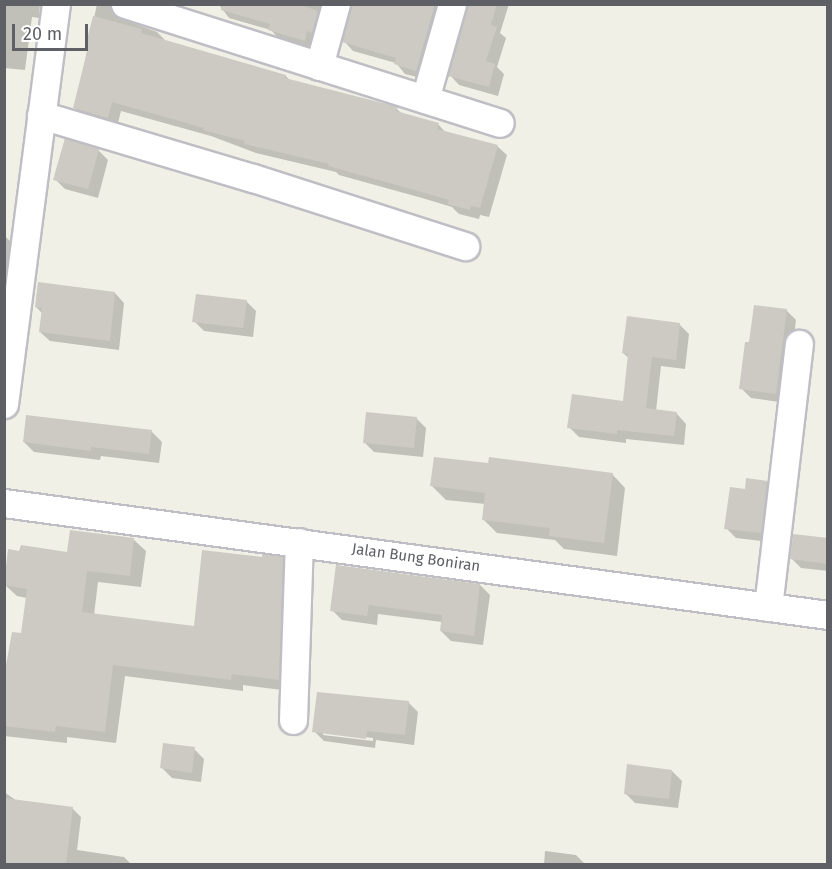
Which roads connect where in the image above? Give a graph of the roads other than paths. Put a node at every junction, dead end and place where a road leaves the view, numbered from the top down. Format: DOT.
graph roads {
  1 [pos="56,4"];
  2 [pos="125,4"];
  3 [pos="336,4"];
  4 [pos="452,4"];
  5 [pos="198,16"];
  6 [pos="319,66"];
  7 [pos="425,99"];
  8 [pos="41,115"];
  9 [pos="500,123"];
  10 [pos="15,234"];
  11 [pos="465,246"];
  12 [pos="799,344"];
  13 [pos="4,404"];
  14 [pos="4,502"];
  15 [pos="299,542"];
  16 [pos="768,607"];
  17 [pos="828,615"];
  18 [pos="293,720"];
  1 -- 8 [label="street"];
  2 -- 5 [label="street"];
  3 -- 6 [label="street"];
  4 -- 7 [label="street"];
  5 -- 6 [label="street"];
  6 -- 7 [label="street"];
  7 -- 9 [label="street"];
  8 -- 10 [label="street"];
  8 -- 11 [label="street"];
  10 -- 13 [label="street"];
  12 -- 16 [label="street"];
  14 -- 15 [label="street, Jalan Bung Boniran"];
  15 -- 16 [label="street, Jalan Bung Boniran"];
  15 -- 18 [label="street"];
  16 -- 17 [label="street, Jalan Bung Boniran"];
}
